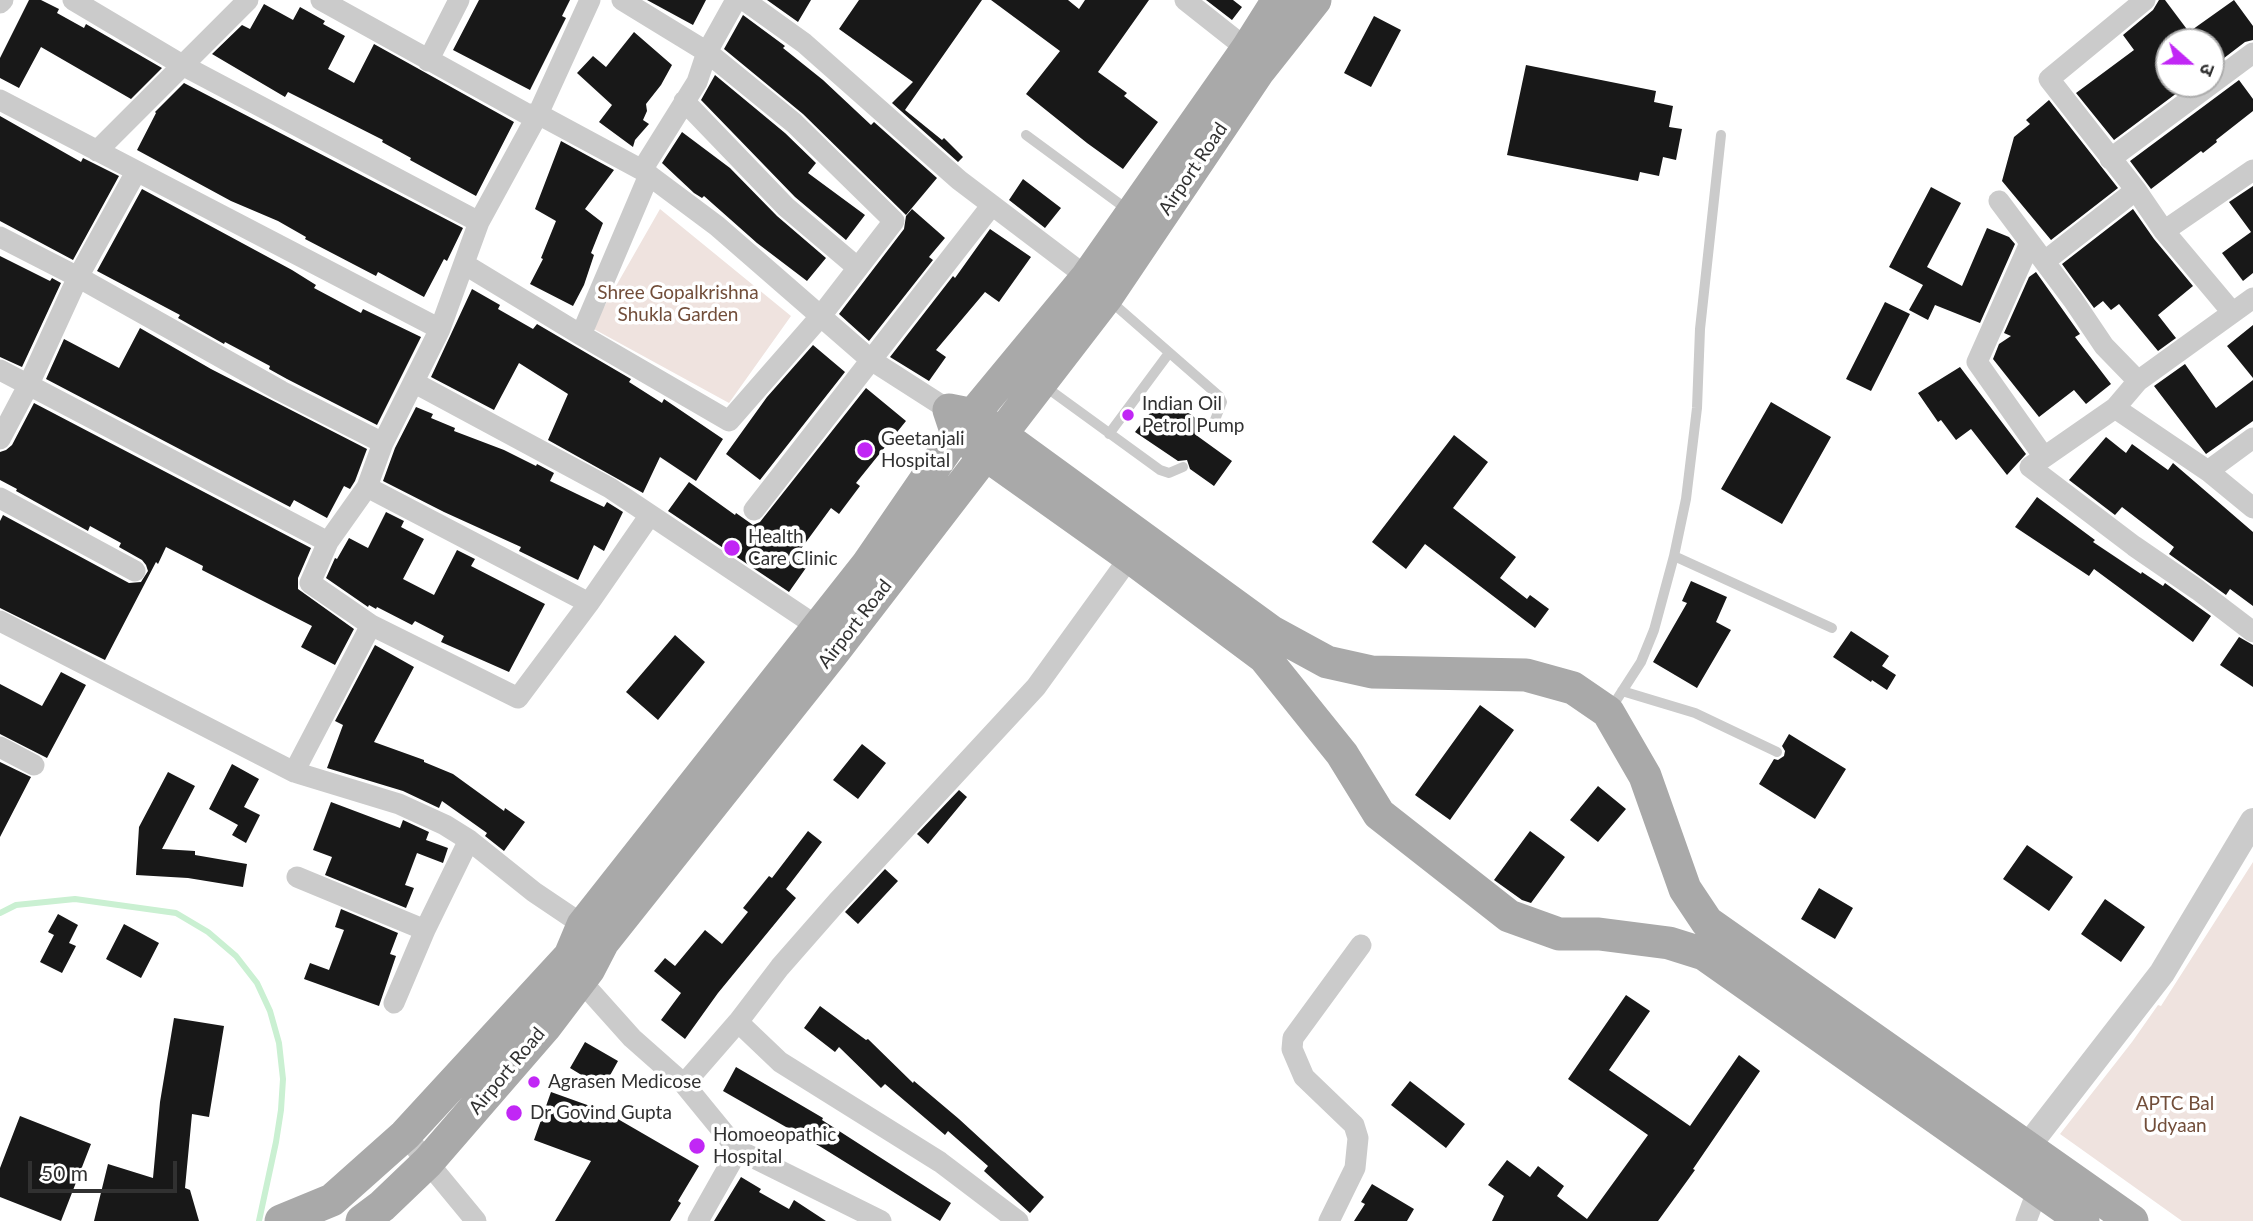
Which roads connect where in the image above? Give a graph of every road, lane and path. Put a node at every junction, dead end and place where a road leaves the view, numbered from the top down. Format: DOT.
graph roads {
  1 [pos="73,0"];
  2 [pos="248,0"];
  3 [pos="321,0"];
  4 [pos="459,0"];
  5 [pos="590,0"];
  6 [pos="622,0"];
  7 [pos="736,0"];
  8 [pos="744,0"];
  9 [pos="1185,0"];
  10 [pos="1278,0"];
  11 [pos="1315,0"];
  12 [pos="2145,0"];
  13 [pos="1247,49"];
  14 [pos="706,52"];
  15 [pos="2253,53"];
  16 [pos="428,61"];
  17 [pos="184,65"];
  18 [pos="0,100"];
  19 [pos="684,101"];
  20 [pos="538,114"];
  21 [pos="1027,135"];
  22 [pos="1721,135"];
  23 [pos="97,152"];
  24 [pos="2110,159"];
  25 [pos="2253,170"];
  26 [pos="136,172"];
  27 [pos="646,173"];
  28 [pos="2136,190"];
  29 [pos="1999,201"];
  30 [pos="992,205"];
  31 [pos="1132,213"];
  32 [pos="479,222"];
  33 [pos="2164,231"];
  34 [pos="0,237"];
  35 [pos="2030,243"];
  36 [pos="2045,261"];
  37 [pos="464,264"];
  38 [pos="858,268"];
  39 [pos="78,277"];
  40 [pos="1096,287"];
  41 [pos="2253,298"];
  42 [pos="2232,312"];
  43 [pos="820,317"];
  44 [pos="440,329"];
  45 [pos="581,335"];
  46 [pos="1169,353"];
  47 [pos="872,360"];
  48 [pos="0,370"];
  49 [pos="2138,381"];
  50 [pos="415,383"];
  51 [pos="1041,383"];
  52 [pos="28,386"];
  53 [pos="2115,408"];
  54 [pos="960,420"];
  55 [pos="1213,425"];
  56 [pos="1109,435"];
  57 [pos="2253,438"];
  58 [pos="0,439"];
  59 [pos="383,443"];
  60 [pos="994,444"];
  61 [pos="2044,457"];
  62 [pos="1184,467"];
  63 [pos="2208,471"];
  64 [pos="367,487"];
  65 [pos="0,498"];
  66 [pos="2253,508"];
  67 [pos="754,510"];
  68 [pos="650,515"];
  69 [pos="328,541"];
  70 [pos="1674,556"];
  71 [pos="1130,557"];
  72 [pos="135,571"];
  73 [pos="589,603"];
  74 [pos="0,621"];
  75 [pos="371,625"];
  76 [pos="818,627"];
  77 [pos="1832,628"];
  78 [pos="2253,632"];
  79 [pos="1615,701"];
  80 [pos="0,747"];
  81 [pos="1777,752"];
  82 [pos="34,765"];
  83 [pos="294,772"];
  84 [pos="2253,821"];
  85 [pos="469,840"];
  86 [pos="297,877"];
  87 [pos="583,925"];
  88 [pos="425,930"];
  89 [pos="1361,945"];
  90 [pos="572,971"];
  91 [pos="394,1003"];
  92 [pos="738,1022"];
  93 [pos="684,1084"];
  94 [pos="405,1135"];
  95 [pos="738,1150"];
  96 [pos="2018,1158"];
  97 [pos="428,1163"];
  98 [pos="2038,1189"];
  99 [pos="281,1221"];
  100 [pos="362,1221"];
  101 [pos="476,1221"];
  102 [pos="698,1221"];
  103 [pos="881,1221"];
  104 [pos="1018,1221"];
  105 [pos="1329,1221"];
  106 [pos="2026,1221"];
  107 [pos="2084,1221"];
  108 [pos="2132,1221"];
  1 -- 17 [label="street"];
  2 -- 17 [label="street"];
  3 -- 16 [label="street"];
  4 -- 16 [label="street"];
  5 -- 20 [label="street"];
  6 -- 14 [label="street"];
  7 -- 14 [label="street"];
  8 -- 30 [label="street"];
  9 -- 13 [label="street"];
  10 -- 13 [label="main road, Airport Road"];
  11 -- 40 [label="main road, Airport Road"];
  12 -- 24 [label="street"];
  13 -- 31 [label="main road, Airport Road"];
  14 -- 19 [label="street"];
  14 -- 38 [label="street"];
  15 -- 24 [label="street"];
  16 -- 20 [label="street"];
  17 -- 23 [label="street"];
  17 -- 32 [label="street"];
  18 -- 23 [label="street"];
  19 -- 27 [label="street"];
  19 -- 38 [label="street"];
  20 -- 27 [label="street"];
  20 -- 32 [label="street"];
  21 -- 31 [label="lane"];
  22 -- 70 [label="lane"];
  23 -- 26 [label="street"];
  24 -- 28 [label="street"];
  25 -- 33 [label="street"];
  26 -- 39 [label="street"];
  26 -- 44 [label="street"];
  27 -- 43 [label="street"];
  27 -- 45 [label="street"];
  28 -- 33 [label="street"];
  28 -- 36 [label="street"];
  29 -- 35 [label="street"];
  30 -- 40 [label="street"];
  30 -- 47 [label="street"];
  31 -- 40 [label="main road, Airport Road"];
  32 -- 37 [label="street"];
  33 -- 42 [label="street"];
  34 -- 39 [label="street"];
  35 -- 36 [label="street"];
  35 -- 61 [label="street"];
  36 -- 49 [label="street"];
  37 -- 44 [label="street"];
  37 -- 45 [label="street"];
  38 -- 43 [label="street"];
  39 -- 52 [label="street"];
  39 -- 59 [label="street"];
  40 -- 46 [label="lane"];
  40 -- 51 [label="main road, Airport Road"];
  40 -- 54 [label="main road, Airport Road"];
  41 -- 42 [label="street"];
  42 -- 49 [label="street"];
  43 -- 45 [label="street"];
  43 -- 47 [label="street"];
  44 -- 50 [label="street"];
  46 -- 55 [label="lane"];
  46 -- 56 [label="lane"];
  47 -- 54 [label="street"];
  47 -- 67 [label="street"];
  48 -- 52 [label="street"];
  49 -- 53 [label="street"];
  50 -- 59 [label="street"];
  50 -- 68 [label="street"];
  51 -- 56 [label="lane"];
  51 -- 60 [label="main road, Airport Road"];
  52 -- 58 [label="street"];
  52 -- 69 [label="street"];
  53 -- 61 [label="street"];
  53 -- 63 [label="street"];
  54 -- 60 [label="main road"];
  54 -- 76 [label="main road, Airport Road"];
  56 -- 62 [label="lane"];
  57 -- 63 [label="street"];
  59 -- 64 [label="street"];
  60 -- 71 [label="main road"];
  60 -- 79 [label="main road"];
  60 -- 90 [label="main road, Airport Road"];
  61 -- 78 [label="street"];
  63 -- 66 [label="street"];
  64 -- 69 [label="street"];
  64 -- 73 [label="street"];
  65 -- 72 [label="street"];
  68 -- 73 [label="street"];
  68 -- 76 [label="street"];
  69 -- 75 [label="street"];
  70 -- 77 [label="lane"];
  70 -- 79 [label="lane"];
  71 -- 92 [label="street"];
  71 -- 96 [label="main road"];
  73 -- 75 [label="street"];
  74 -- 83 [label="street"];
  75 -- 83 [label="street"];
  76 -- 87 [label="main road, Airport Road"];
  79 -- 81 [label="lane"];
  79 -- 96 [label="main road"];
  80 -- 82 [label="street"];
  83 -- 85 [label="street"];
  84 -- 96 [label="street"];
  85 -- 87 [label="street"];
  85 -- 88 [label="street"];
  86 -- 88 [label="street"];
  87 -- 90 [label="main road, Airport Road"];
  88 -- 91 [label="street"];
  89 -- 105 [label="street"];
  90 -- 93 [label="street"];
  90 -- 94 [label="main road, Airport Road"];
  90 -- 97 [label="main road, Airport Road"];
  92 -- 93 [label="street"];
  92 -- 104 [label="street"];
  93 -- 95 [label="street"];
  94 -- 97 [label="street"];
  94 -- 99 [label="main road, Airport Road"];
  95 -- 102 [label="street"];
  95 -- 103 [label="street"];
  96 -- 98 [label="main road"];
  96 -- 108 [label="main road"];
  97 -- 100 [label="main road, Airport Road"];
  97 -- 101 [label="street"];
  98 -- 106 [label="street"];
  98 -- 107 [label="main road"];
}
